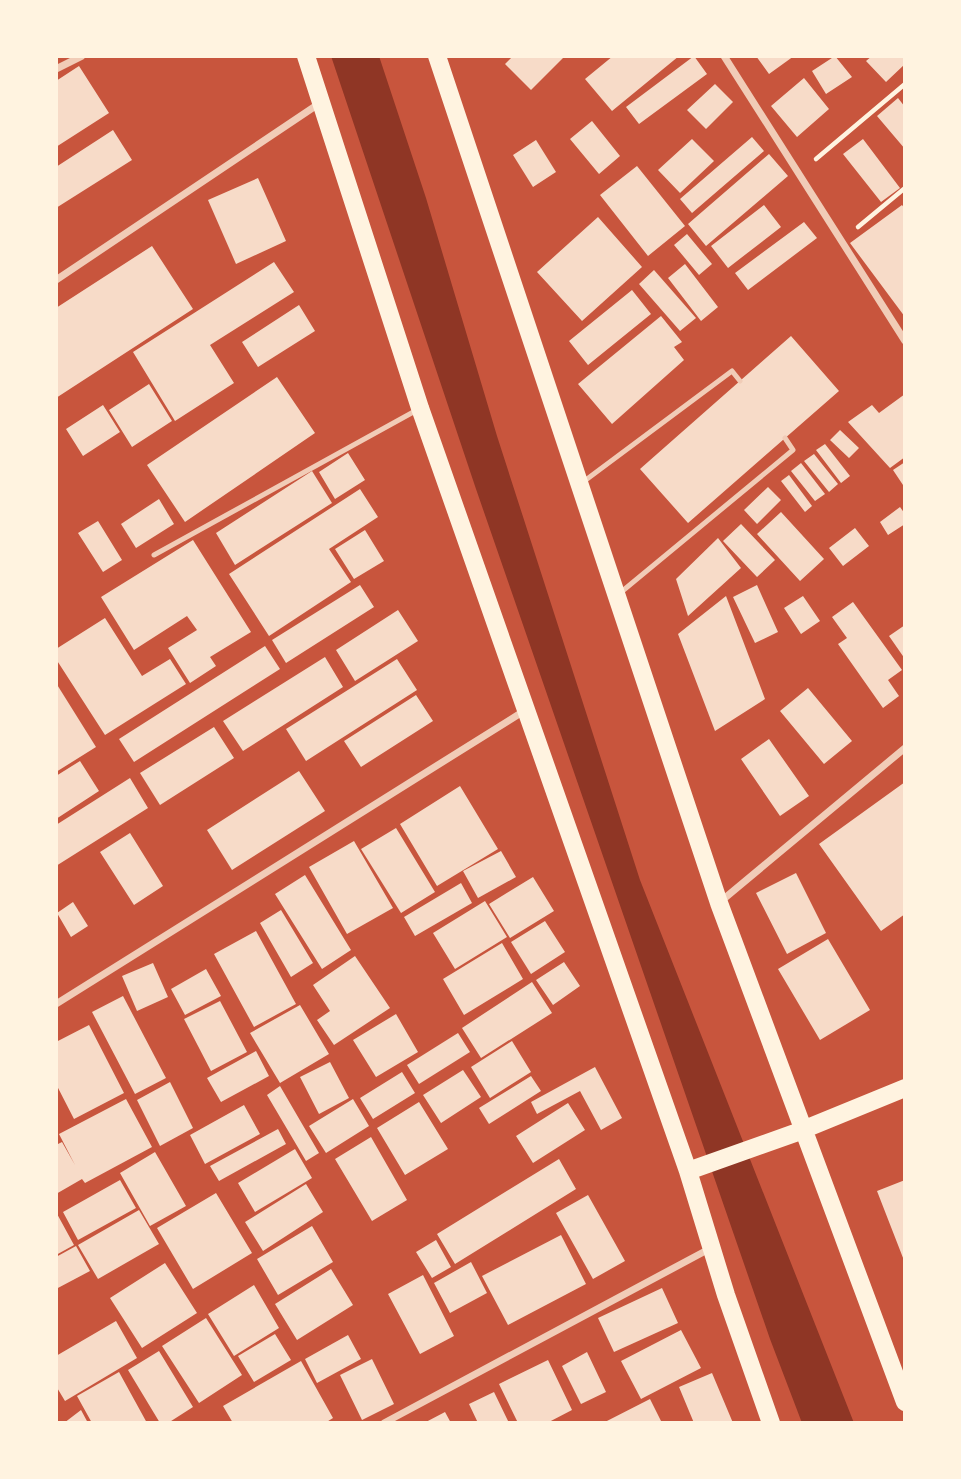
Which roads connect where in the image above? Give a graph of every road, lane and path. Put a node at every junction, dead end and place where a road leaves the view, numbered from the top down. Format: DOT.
graph roads {
  1 [pos="82,56"];
  2 [pos="306,56"];
  3 [pos="437,56"];
  4 [pos="724,56"];
  5 [pos="56,69"];
  6 [pos="905,84"];
  7 [pos="321,102"];
  8 [pos="799,173"];
  9 [pos="905,188"];
  10 [pos="841,240"];
  11 [pos="56,279"];
  12 [pos="905,341"];
  13 [pos="740,381"];
  14 [pos="420,408"];
  15 [pos="785,438"];
  16 [pos="578,486"];
  17 [pos="154,555"];
  18 [pos="615,597"];
  19 [pos="525,711"];
  20 [pos="905,748"];
  21 [pos="719,903"];
  22 [pos="56,1004"];
  23 [pos="905,1088"];
  24 [pos="800,1132"];
  25 [pos="694,1169"];
  26 [pos="711,1248"];
  27 [pos="905,1402"];
  28 [pos="384,1423"];
  29 [pos="772,1423"];
  1 -- 5 [label="street"];
  2 -- 7 [label="main road"];
  3 -- 16 [label="main road"];
  4 -- 8 [label="street"];
  6 -- 8 [label="path"];
  7 -- 11 [label="street"];
  7 -- 14 [label="main road"];
  8 -- 10 [label="street"];
  9 -- 10 [label="path"];
  10 -- 12 [label="street"];
  13 -- 16 [label="lane"];
  14 -- 17 [label="lane"];
  14 -- 19 [label="main road"];
  15 -- 18 [label="lane"];
  16 -- 18 [label="main road"];
  18 -- 21 [label="main road"];
  19 -- 22 [label="street"];
  19 -- 25 [label="main road"];
  20 -- 21 [label="street"];
  21 -- 24 [label="main road"];
  23 -- 24 [label="main road"];
  24 -- 25 [label="main road"];
  24 -- 27 [label="main road"];
  25 -- 26 [label="main road"];
  26 -- 28 [label="street"];
  26 -- 29 [label="main road"];
}
